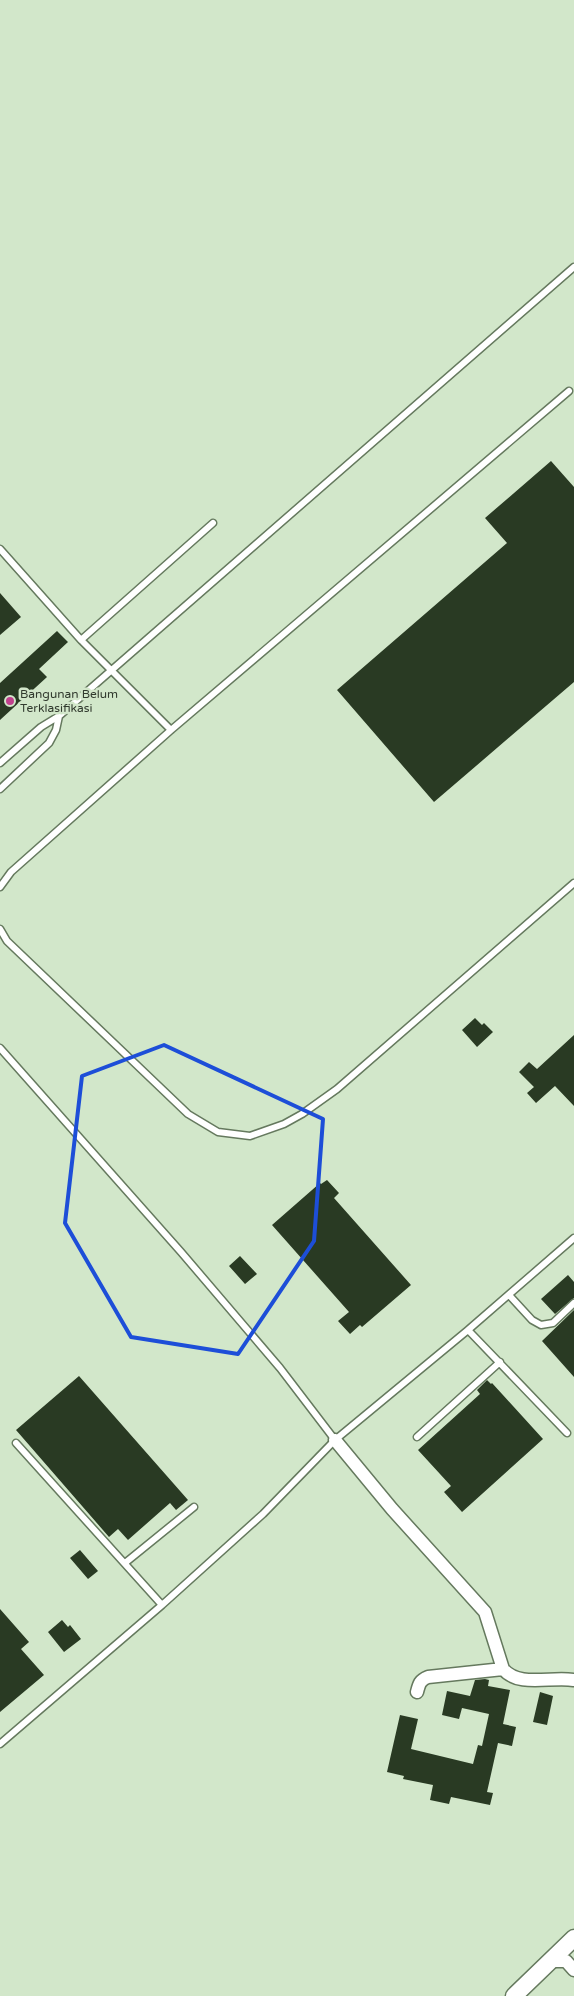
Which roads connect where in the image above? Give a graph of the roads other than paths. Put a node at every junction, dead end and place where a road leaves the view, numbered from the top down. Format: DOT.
graph roads {
  1 [pos="574,266"];
  2 [pos="569,391"];
  3 [pos="213,523"];
  4 [pos="0,550"];
  5 [pos="81,640"];
  6 [pos="110,670"];
  7 [pos="60,716"];
  8 [pos="171,730"];
  9 [pos="0,763"];
  10 [pos="0,789"];
  11 [pos="574,883"];
  12 [pos="0,888"];
  13 [pos="0,929"];
  14 [pos="0,1048"];
  15 [pos="574,1238"];
  16 [pos="509,1295"];
  17 [pos="574,1303"];
  18 [pos="468,1330"];
  19 [pos="500,1362"];
  20 [pos="567,1433"];
  21 [pos="417,1437"];
  22 [pos="335,1440"];
  23 [pos="16,1443"];
  24 [pos="194,1507"];
  25 [pos="125,1563"];
  26 [pos="162,1605"];
  27 [pos="502,1669"];
  28 [pos="574,1680"];
  29 [pos="417,1692"];
  30 [pos="0,1744"];
  31 [pos="574,1938"];
  32 [pos="551,1961"];
  33 [pos="574,1970"];
  34 [pos="514,1996"];
  1 -- 6 [label="lane"];
  2 -- 8 [label="lane"];
  3 -- 5 [label="lane"];
  4 -- 5 [label="lane"];
  5 -- 6 [label="lane"];
  6 -- 7 [label="lane"];
  6 -- 8 [label="lane"];
  7 -- 9 [label="lane"];
  7 -- 10 [label="lane"];
  8 -- 12 [label="lane"];
  11 -- 13 [label="lane"];
  14 -- 22 [label="lane"];
  15 -- 16 [label="lane"];
  16 -- 17 [label="lane"];
  16 -- 18 [label="lane"];
  18 -- 19 [label="lane"];
  18 -- 22 [label="lane"];
  19 -- 20 [label="lane"];
  19 -- 21 [label="lane"];
  22 -- 26 [label="lane"];
  22 -- 27 [label="street"];
  23 -- 25 [label="lane"];
  24 -- 25 [label="lane"];
  25 -- 26 [label="lane"];
  26 -- 30 [label="lane"];
  27 -- 28 [label="street"];
  27 -- 29 [label="street"];
  31 -- 32 [label="street"];
  32 -- 33 [label="street"];
  32 -- 34 [label="street"];
}
